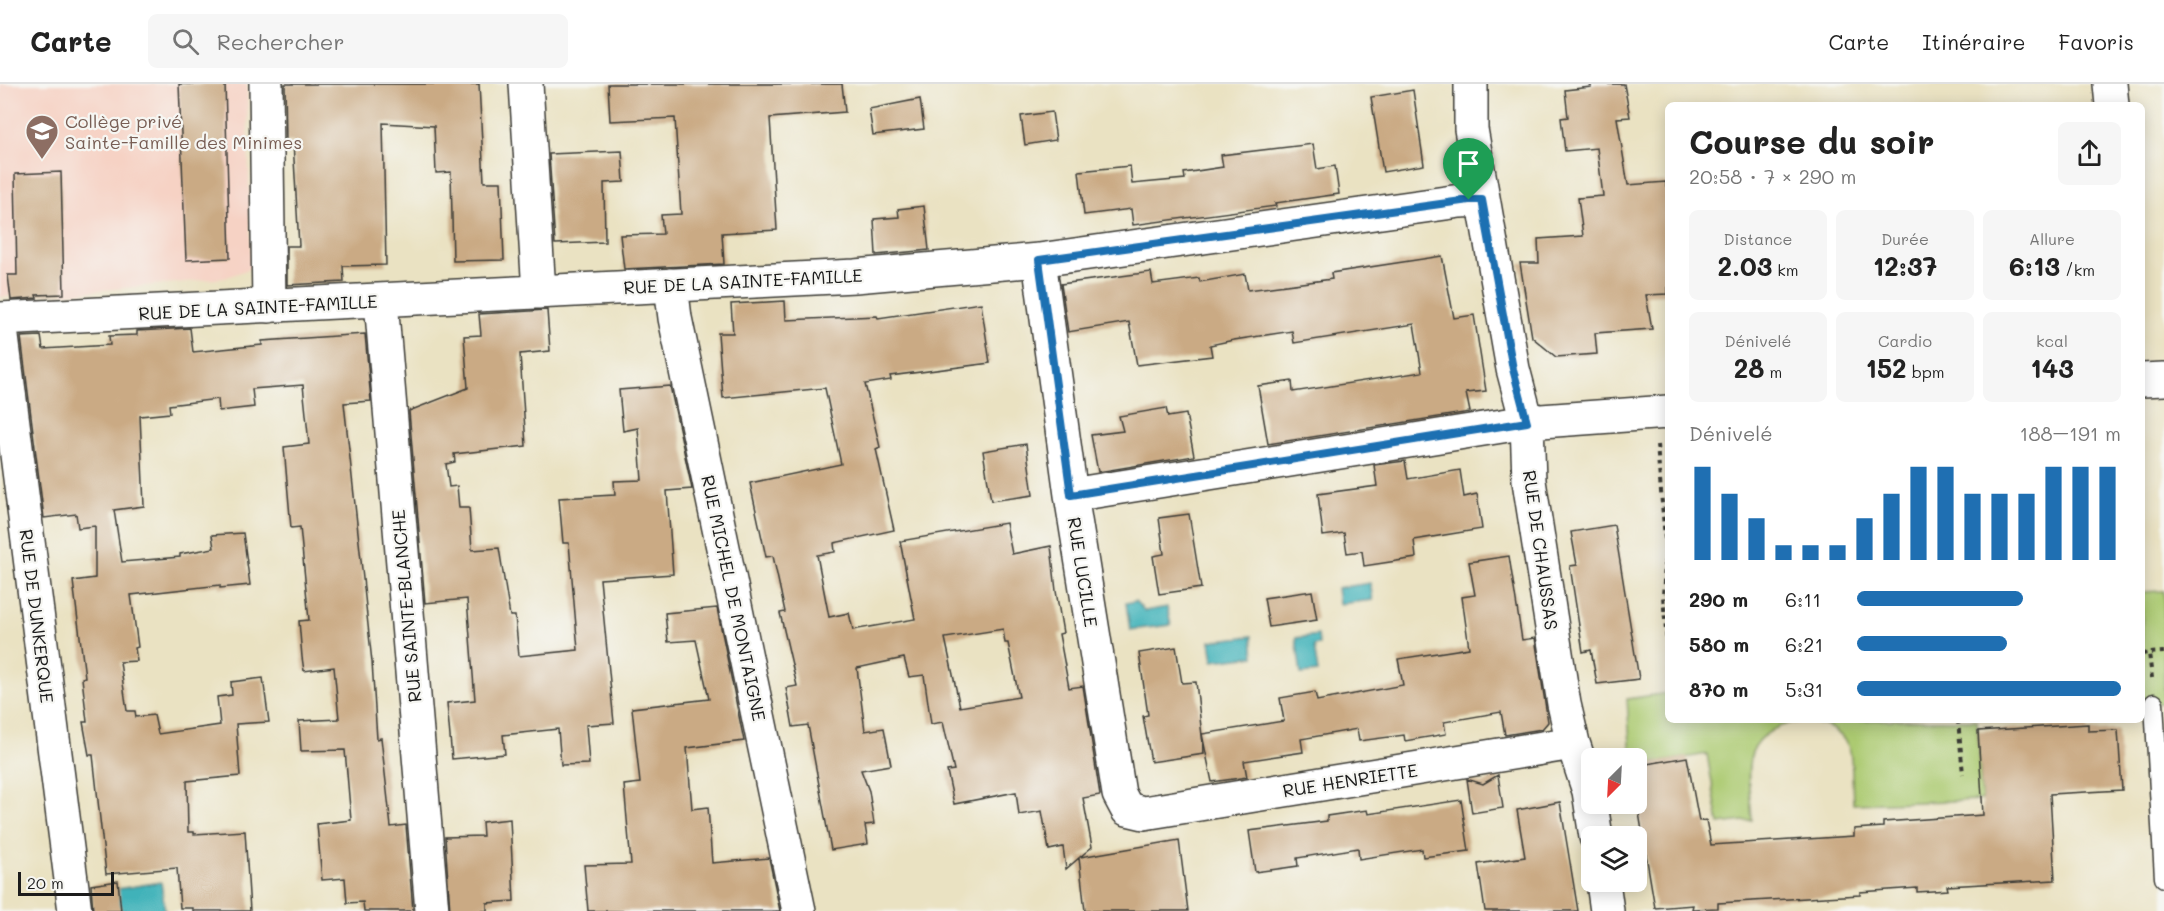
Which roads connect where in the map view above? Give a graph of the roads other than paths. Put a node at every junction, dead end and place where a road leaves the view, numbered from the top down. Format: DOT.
graph roads {
  1 [pos="266,84"];
  2 [pos="526,84"];
  3 [pos="1471,84"];
  4 [pos="2110,84"];
  5 [pos="2112,102"];
  6 [pos="1482,200"];
  7 [pos="1039,260"];
  8 [pos="671,285"];
  9 [pos="539,292"];
  10 [pos="381,301"];
  11 [pos="269,306"];
  12 [pos="0,320"];
  13 [pos="2164,379"];
  14 [pos="2145,380"];
  15 [pos="1661,413"];
  16 [pos="1527,422"];
  17 [pos="1071,495"];
  18 [pos="2154,703"];
  19 [pos="1573,743"];
  20 [pos="1127,809"];
  21 [pos="1594,826"];
  22 [pos="2164,878"];
  23 [pos="1604,892"];
  24 [pos="75,911"];
  25 [pos="432,911"];
  26 [pos="800,911"];
  27 [pos="1607,911"];
  1 -- 11 [label="street"];
  2 -- 9 [label="street"];
  3 -- 6 [label="street, RUE DE CHAUSSAS"];
  4 -- 5 [label="street"];
  6 -- 7 [label="street, RUE DE LA SAINTE-FAMILLE"];
  6 -- 16 [label="street, RUE DE CHAUSSAS"];
  7 -- 8 [label="street, RUE DE LA SAINTE-FAMILLE"];
  7 -- 17 [label="street, RUE LUCILLE"];
  8 -- 9 [label="street, RUE DE LA SAINTE-FAMILLE"];
  8 -- 26 [label="street, RUE MICHEL DE MONTAIGNE"];
  9 -- 10 [label="street, RUE DE LA SAINTE-FAMILLE"];
  10 -- 11 [label="street, RUE DE LA SAINTE-FAMILLE"];
  10 -- 25 [label="street, RUE SAINTE-BLANCHE"];
  11 -- 12 [label="street, RUE DE LA SAINTE-FAMILLE"];
  12 -- 24 [label="street, RUE DE DUNKERQUE"];
  13 -- 14 [label="street"];
  15 -- 16 [label="street"];
  16 -- 17 [label="street"];
  16 -- 19 [label="street, RUE DE CHAUSSAS"];
  17 -- 20 [label="street, RUE LUCILLE"];
  18 -- 22 [label="lane"];
  19 -- 20 [label="street, RUE HENRIETTE"];
  19 -- 21 [label="street, RUE DE CHAUSSAS"];
  23 -- 27 [label="street"];
}
